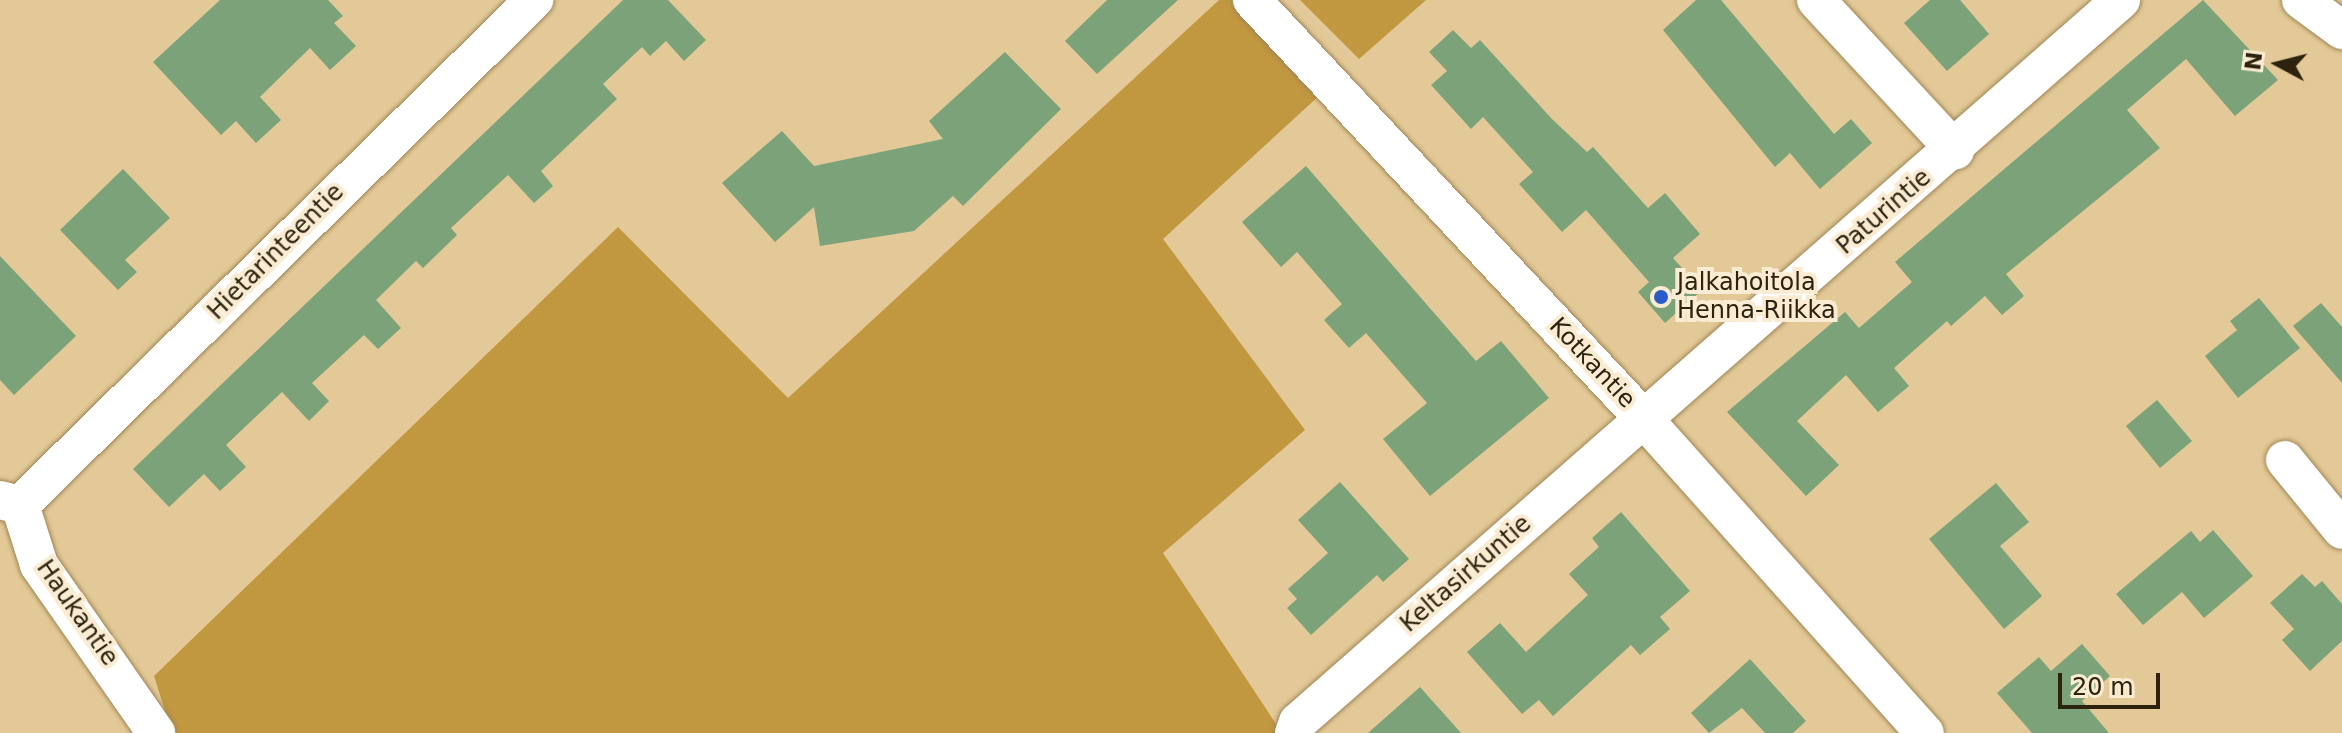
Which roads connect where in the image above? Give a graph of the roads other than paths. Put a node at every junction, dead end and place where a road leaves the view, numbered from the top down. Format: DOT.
graph roads {
  1 [pos="534,0"];
  2 [pos="1252,0"];
  3 [pos="1816,0"];
  4 [pos="2121,0"];
  5 [pos="2301,0"];
  6 [pos="2342,30"];
  7 [pos="1955,150"];
  8 [pos="1643,418"];
  9 [pos="2285,460"];
  10 [pos="10,503"];
  11 [pos="2342,530"];
  12 [pos="156,733"];
  13 [pos="1294,733"];
  14 [pos="1925,733"];
  1 -- 10 [label="street, Hietarinteentie"];
  2 -- 8 [label="street, Kotkantie"];
  3 -- 7 [label="street"];
  4 -- 7 [label="street, Paturintie"];
  5 -- 6 [label="street"];
  7 -- 8 [label="street, Paturintie"];
  8 -- 13 [label="street, Keltasirkuntie"];
  8 -- 14 [label="street, Kotkantie"];
  9 -- 11 [label="street"];
  10 -- 12 [label="street, Haukantie"];
}
